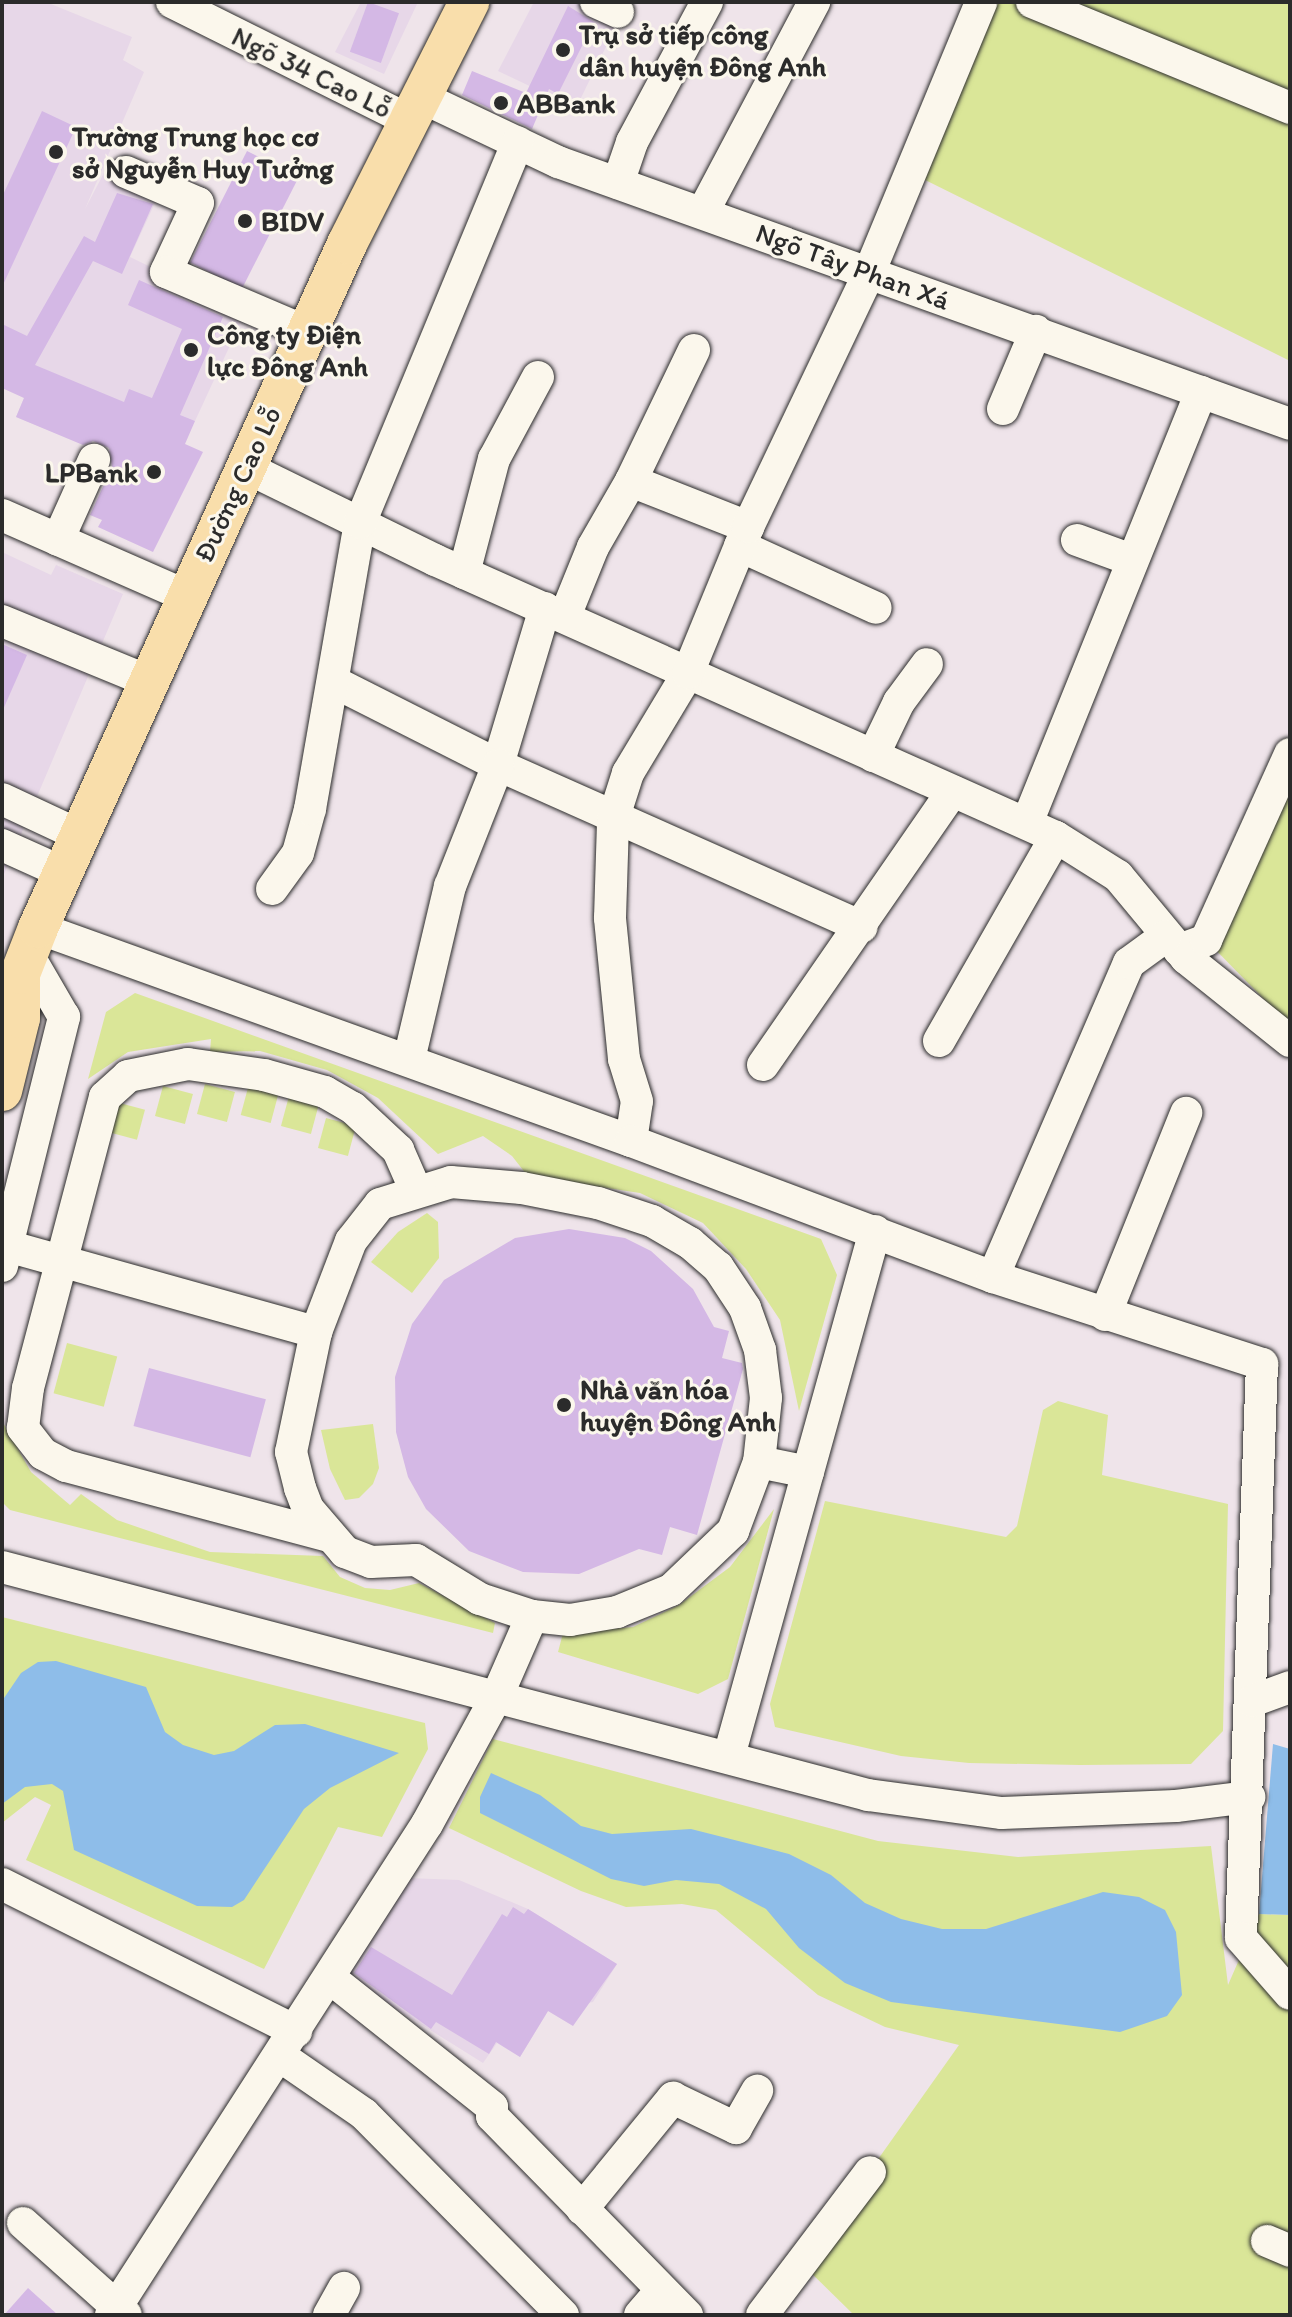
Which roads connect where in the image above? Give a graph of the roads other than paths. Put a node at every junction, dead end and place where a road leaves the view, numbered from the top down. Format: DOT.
graph roads {
  1 [pos="172,2"];
  2 [pos="469,2"];
  3 [pos="707,2"];
  4 [pos="814,2"];
  5 [pos="981,2"];
  6 [pos="1032,2"];
  7 [pos="415,108"];
  8 [pos="1290,108"];
  9 [pos="518,142"];
  10 [pos="126,172"];
  11 [pos="618,183"];
  12 [pos="703,212"];
  13 [pos="869,273"];
  14 [pos="1036,331"];
  15 [pos="307,332"];
  16 [pos="694,350"];
  17 [pos="538,377"];
  18 [pos="1201,392"];
  19 [pos="1003,409"];
  20 [pos="1290,424"];
  21 [pos="95,460"];
  22 [pos="247,468"];
  23 [pos="631,481"];
  24 [pos="2,515"];
  25 [pos="360,523"];
  26 [pos="744,537"];
  27 [pos="58,540"];
  28 [pos="1077,540"];
  29 [pos="1132,560"];
  30 [pos="464,573"];
  31 [pos="184,595"];
  32 [pos="876,608"];
  33 [pos="555,612"];
  34 [pos="2,621"];
  35 [pos="927,664"];
  36 [pos="688,673"];
  37 [pos="146,680"];
  38 [pos="334,682"];
  39 [pos="1290,754"];
  40 [pos="873,756"];
  41 [pos="498,765"];
  42 [pos="953,791"];
  43 [pos="2,799"];
  44 [pos="613,820"];
  45 [pos="1027,823"];
  46 [pos="79,835"];
  47 [pos="1056,837"];
  48 [pos="2,845"];
  49 [pos="62,872"];
  50 [pos="272,889"];
  51 [pos="862,927"];
  52 [pos="1172,943"];
  53 [pos="22,960"];
  54 [pos="939,1041"];
  55 [pos="1290,1041"];
  56 [pos="409,1060"];
  57 [pos="763,1065"];
  58 [pos="2,1091"];
  59 [pos="1186,1113"];
  60 [pos="631,1141"];
  61 [pos="416,1191"];
  62 [pos="875,1231"];
  63 [pos="4,1256"];
  64 [pos="61,1262"];
  65 [pos="993,1277"];
  66 [pos="1105,1315"];
  67 [pos="316,1332"];
  68 [pos="759,1462"];
  69 [pos="808,1472"];
  70 [pos="329,1536"];
  71 [pos="2,1567"];
  72 [pos="532,1616"];
  73 [pos="1290,1687"];
  74 [pos="498,1694"];
  75 [pos="1252,1701"];
  76 [pos="729,1756"];
  77 [pos="1249,1797"];
  78 [pos="2,1884"];
  79 [pos="330,1978"];
  80 [pos="1290,1994"];
  81 [pos="288,2043"];
  82 [pos="757,2091"];
  83 [pos="870,2172"];
  84 [pos="582,2209"];
  85 [pos="23,2223"];
  86 [pos="662,2290"];
  87 [pos="118,2312"];
  88 [pos="563,2315"];
  89 [pos="640,2315"];
  90 [pos="687,2315"];
  91 [pos="762,2315"];
  1 -- 7 [label="street, Ngõ 34 Cao Lỗ"];
  2 -- 7 [label="main road, Đường Cao Lỗ"];
  3 -- 11 [label="street"];
  4 -- 12 [label="street"];
  5 -- 13 [label="street"];
  6 -- 8 [label="street"];
  7 -- 9 [label="street, Ngõ Tây Phan Xá"];
  7 -- 15 [label="main road, Đường Cao Lỗ"];
  9 -- 11 [label="street, Ngõ Tây Phan Xá"];
  9 -- 25 [label="street"];
  10 -- 15 [label="street"];
  11 -- 12 [label="street, Ngõ Tây Phan Xá"];
  12 -- 13 [label="street, Ngõ Tây Phan Xá"];
  13 -- 14 [label="street, Ngõ Tây Phan Xá"];
  13 -- 26 [label="street"];
  14 -- 18 [label="street, Ngõ Tây Phan Xá"];
  14 -- 19 [label="street"];
  15 -- 22 [label="main road, Đường Cao Lỗ"];
  16 -- 23 [label="street"];
  17 -- 30 [label="street"];
  18 -- 20 [label="street, Ngõ Tây Phan Xá"];
  18 -- 29 [label="street"];
  21 -- 27 [label="street"];
  22 -- 25 [label="street"];
  22 -- 31 [label="main road, Đường Cao Lỗ"];
  23 -- 26 [label="street"];
  23 -- 33 [label="street"];
  24 -- 27 [label="street"];
  25 -- 30 [label="street"];
  25 -- 38 [label="street"];
  26 -- 32 [label="street"];
  26 -- 36 [label="street"];
  27 -- 31 [label="street"];
  28 -- 29 [label="street"];
  29 -- 45 [label="street"];
  30 -- 33 [label="street"];
  31 -- 37 [label="main road, Đường Cao Lỗ"];
  33 -- 36 [label="street"];
  33 -- 41 [label="street"];
  34 -- 37 [label="street"];
  35 -- 40 [label="street"];
  36 -- 40 [label="street"];
  36 -- 44 [label="street"];
  37 -- 46 [label="main road, Đường Cao Lỗ"];
  38 -- 41 [label="street"];
  38 -- 50 [label="street"];
  39 -- 52 [label="street"];
  40 -- 42 [label="street"];
  41 -- 44 [label="street"];
  41 -- 56 [label="street"];
  42 -- 45 [label="street"];
  42 -- 51 [label="street"];
  43 -- 46 [label="street"];
  44 -- 51 [label="street"];
  44 -- 60 [label="street"];
  45 -- 47 [label="street"];
  46 -- 49 [label="main road, Đường Cao Lỗ"];
  47 -- 52 [label="street"];
  47 -- 54 [label="street"];
  48 -- 49 [label="street"];
  49 -- 53 [label="main road, Đường Cao Lỗ"];
  51 -- 57 [label="street"];
  52 -- 55 [label="street"];
  52 -- 65 [label="street"];
  53 -- 56 [label="street"];
  53 -- 58 [label="main road, Đường Cao Lỗ"];
  53 -- 63 [label="street"];
  56 -- 60 [label="street"];
  59 -- 66 [label="street"];
  60 -- 62 [label="street"];
  61 -- 64 [label="street"];
  61 -- 67 [label="street"];
  61 -- 68 [label="street"];
  62 -- 65 [label="street"];
  62 -- 69 [label="street"];
  63 -- 64 [label="street"];
  64 -- 67 [label="street"];
  64 -- 70 [label="street"];
  65 -- 66 [label="street"];
  66 -- 75 [label="street"];
  67 -- 70 [label="street"];
  68 -- 69 [label="street"];
  68 -- 72 [label="street"];
  69 -- 76 [label="street"];
  70 -- 72 [label="street"];
  71 -- 74 [label="street"];
  72 -- 74 [label="street"];
  73 -- 75 [label="street"];
  74 -- 76 [label="street"];
  74 -- 79 [label="street"];
  75 -- 77 [label="street"];
  76 -- 77 [label="street"];
  77 -- 80 [label="street"];
  78 -- 81 [label="street"];
  79 -- 81 [label="street"];
  79 -- 84 [label="street"];
  81 -- 87 [label="street"];
  81 -- 88 [label="street"];
  82 -- 84 [label="street"];
  83 -- 91 [label="street"];
  84 -- 86 [label="street"];
  85 -- 87 [label="street"];
  86 -- 89 [label="street"];
  86 -- 90 [label="street"];
}
